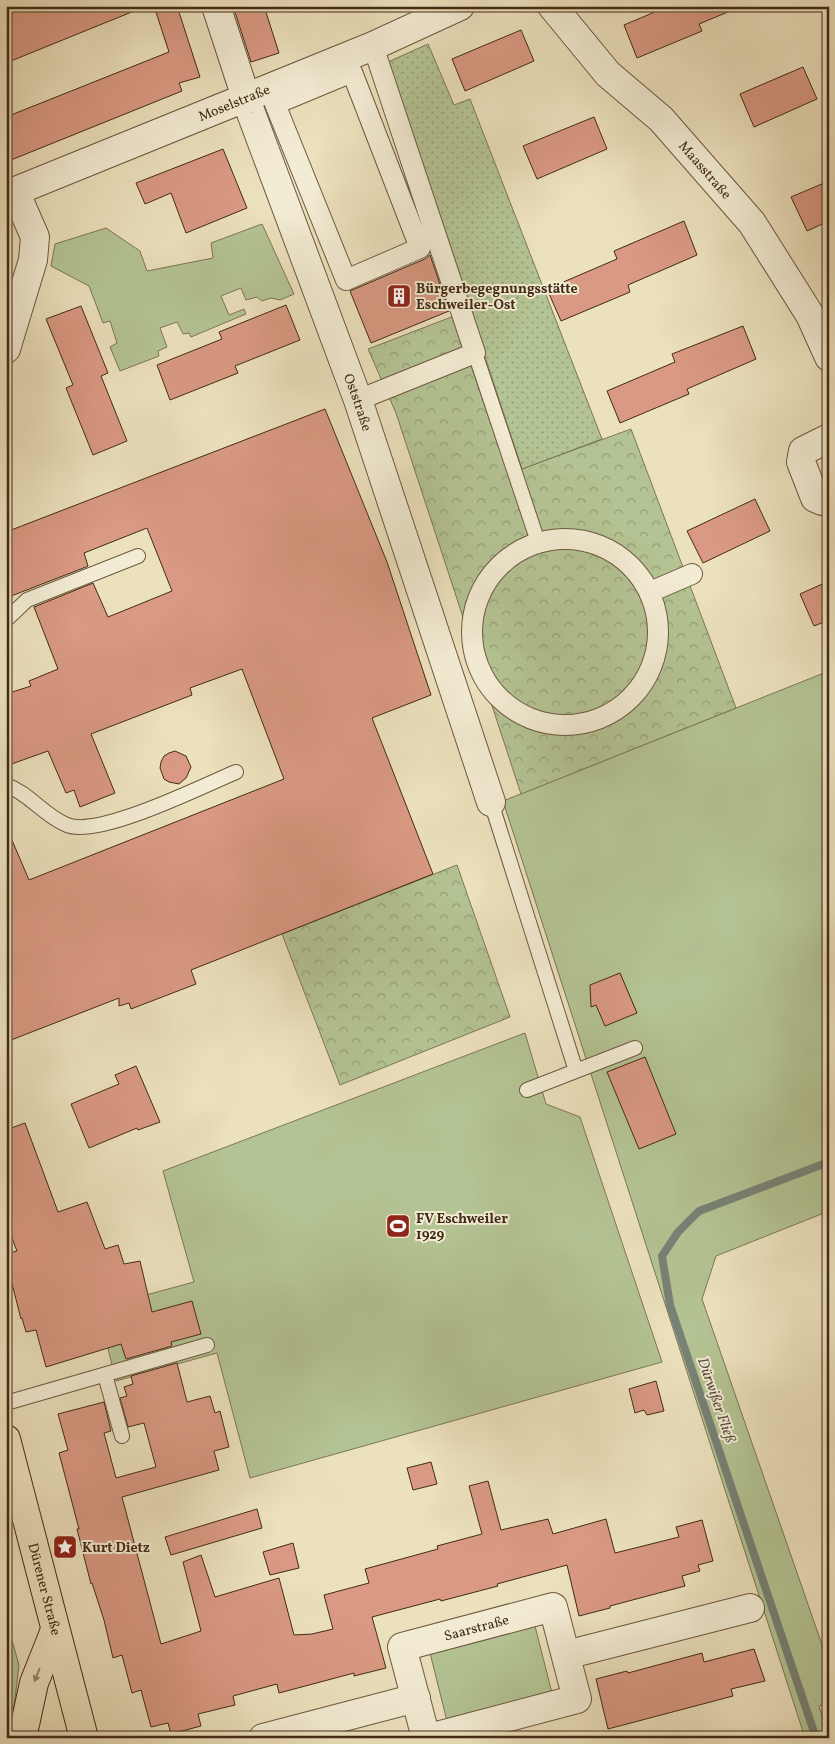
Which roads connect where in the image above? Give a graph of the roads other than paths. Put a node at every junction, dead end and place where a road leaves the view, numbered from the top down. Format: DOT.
graph roads {
  1 [pos="216,6"];
  2 [pos="460,6"];
  3 [pos="552,6"];
  4 [pos="373,46"];
  5 [pos="246,98"];
  6 [pos="10,193"];
  7 [pos="431,223"];
  8 [pos="413,230"];
  9 [pos="338,260"];
  10 [pos="311,272"];
  11 [pos="6,349"];
  12 [pos="474,353"];
  13 [pos="829,357"];
  14 [pos="358,400"];
  15 [pos="829,438"];
  16 [pos="829,501"];
  17 [pos="538,542"];
  18 [pos="138,556"];
  19 [pos="692,574"];
  20 [pos="650,592"];
  21 [pos="6,620"];
  22 [pos="476,659"];
  23 [pos="447,671"];
  24 [pos="236,772"];
  25 [pos="6,785"];
  26 [pos="491,802"];
  27 [pos="636,1048"];
  28 [pos="576,1071"];
  29 [pos="527,1090"];
  30 [pos="207,1345"];
  31 [pos="105,1374"];
  32 [pos="6,1403"];
  33 [pos="122,1436"];
  34 [pos="6,1439"];
  35 [pos="750,1608"];
  36 [pos="55,1630"];
  37 [pos="566,1655"];
  38 [pos="416,1698"];
  39 [pos="19,1738"];
  40 [pos="84,1738"];
  41 [pos="263,1738"];
  42 [pos="428,1738"];
  1 -- 5 [label="street, Oststraße"];
  2 -- 4 [label="street, Moselstraße"];
  3 -- 13 [label="street, Maasstraße"];
  4 -- 5 [label="street, Moselstraße"];
  4 -- 7 [label="street"];
  5 -- 6 [label="street, Moselstraße"];
  5 -- 10 [label="street, Oststraße"];
  6 -- 11 [label="street"];
  7 -- 8 [label="street"];
  7 -- 12 [label="street"];
  8 -- 9 [label="street"];
  8 -- 9 [label="street"];
  9 -- 10 [label="street"];
  10 -- 14 [label="street, Oststraße"];
  12 -- 14 [label="street"];
  12 -- 17 [label="lane"];
  14 -- 23 [label="street, Oststraße"];
  15 -- 16 [label="street"];
  17 -- 20 [label="street"];
  17 -- 22 [label="street"];
  18 -- 21 [label="lane"];
  19 -- 20 [label="street"];
  20 -- 22 [label="street"];
  22 -- 23 [label="street"];
  23 -- 26 [label="street, Oststraße"];
  24 -- 25 [label="lane"];
  26 -- 28 [label="lane"];
  27 -- 28 [label="lane"];
  28 -- 29 [label="lane"];
  30 -- 31 [label="lane"];
  31 -- 32 [label="lane"];
  31 -- 33 [label="lane"];
  34 -- 36 [label="main road, Dürener Straße"];
  35 -- 37 [label="street"];
  36 -- 39 [label="main road, one-way"];
  36 -- 40 [label="main road, Dürener Straße"];
  37 -- 38 [label="street, Saarstraße"];
  37 -- 42 [label="street, Saarstraße"];
  38 -- 41 [label="street"];
  38 -- 42 [label="street, Saarstraße"];
}
